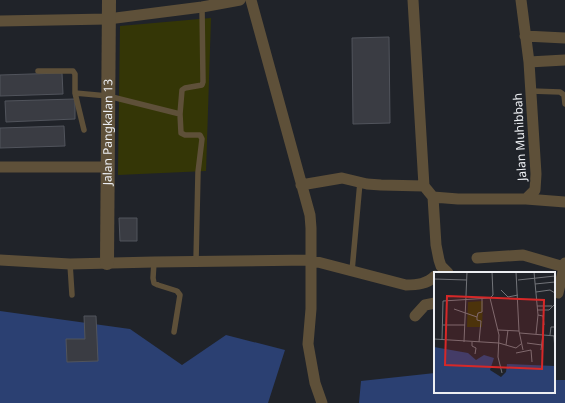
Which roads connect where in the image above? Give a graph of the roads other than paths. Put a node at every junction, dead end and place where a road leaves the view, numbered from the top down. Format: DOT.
graph roads {
  1 [pos="109,0"];
  2 [pos="240,0"];
  3 [pos="251,0"];
  4 [pos="413,0"];
  5 [pos="521,0"];
  6 [pos="202,7"];
  7 [pos="108,19"];
  8 [pos="0,21"];
  9 [pos="526,36"];
  10 [pos="565,38"];
  11 [pos="565,60"];
  12 [pos="529,62"];
  13 [pos="38,71"];
  14 [pos="531,91"];
  15 [pos="75,93"];
  16 [pos="108,96"];
  17 [pos="565,104"];
  18 [pos="180,114"];
  19 [pos="84,130"];
  20 [pos="0,167"];
  21 [pos="108,167"];
  22 [pos="360,182"];
  23 [pos="301,185"];
  24 [pos="424,186"];
  25 [pos="432,197"];
  26 [pos="526,199"];
  27 [pos="565,202"];
  28 [pos="477,258"];
  29 [pos="0,260"];
  30 [pos="310,260"];
  31 [pos="196,261"];
  32 [pos="154,262"];
  33 [pos="107,263"];
  34 [pos="70,264"];
  35 [pos="565,265"];
  36 [pos="352,271"];
  37 [pos="442,271"];
  38 [pos="434,277"];
  39 [pos="558,293"];
  40 [pos="72,295"];
  41 [pos="434,303"];
  42 [pos="415,316"];
  43 [pos="174,332"];
  44 [pos="322,403"];
  1 -- 7 [label="street, Jalan Pangkalan 13"];
  2 -- 6 [label="street"];
  3 -- 23 [label="street"];
  4 -- 24 [label="street"];
  5 -- 9 [label="street, Jalan Muhibbah"];
  6 -- 7 [label="street"];
  6 -- 18 [label="lane"];
  7 -- 8 [label="street"];
  7 -- 16 [label="street, Jalan Pangkalan 13"];
  9 -- 10 [label="street"];
  9 -- 12 [label="street, Jalan Muhibbah"];
  11 -- 12 [label="street"];
  12 -- 14 [label="street, Jalan Muhibbah"];
  13 -- 15 [label="lane"];
  14 -- 17 [label="lane"];
  14 -- 26 [label="street, Jalan Muhibbah"];
  15 -- 16 [label="lane"];
  15 -- 19 [label="lane"];
  16 -- 18 [label="lane"];
  16 -- 21 [label="street, Jalan Pangkalan 13"];
  18 -- 31 [label="lane"];
  20 -- 21 [label="street"];
  21 -- 33 [label="street, Jalan Pangkalan 13"];
  22 -- 23 [label="street"];
  22 -- 24 [label="street"];
  22 -- 36 [label="lane"];
  23 -- 30 [label="street"];
  24 -- 25 [label="street"];
  25 -- 26 [label="street, Jalan Muhibbah"];
  25 -- 37 [label="street"];
  26 -- 27 [label="street"];
  28 -- 35 [label="street"];
  29 -- 34 [label="street"];
  30 -- 31 [label="street"];
  30 -- 36 [label="street"];
  30 -- 44 [label="street"];
  31 -- 32 [label="street"];
  32 -- 33 [label="street"];
  32 -- 43 [label="lane"];
  33 -- 34 [label="street"];
  34 -- 40 [label="lane"];
  35 -- 39 [label="street"];
  36 -- 38 [label="street"];
  41 -- 42 [label="street"];
}
